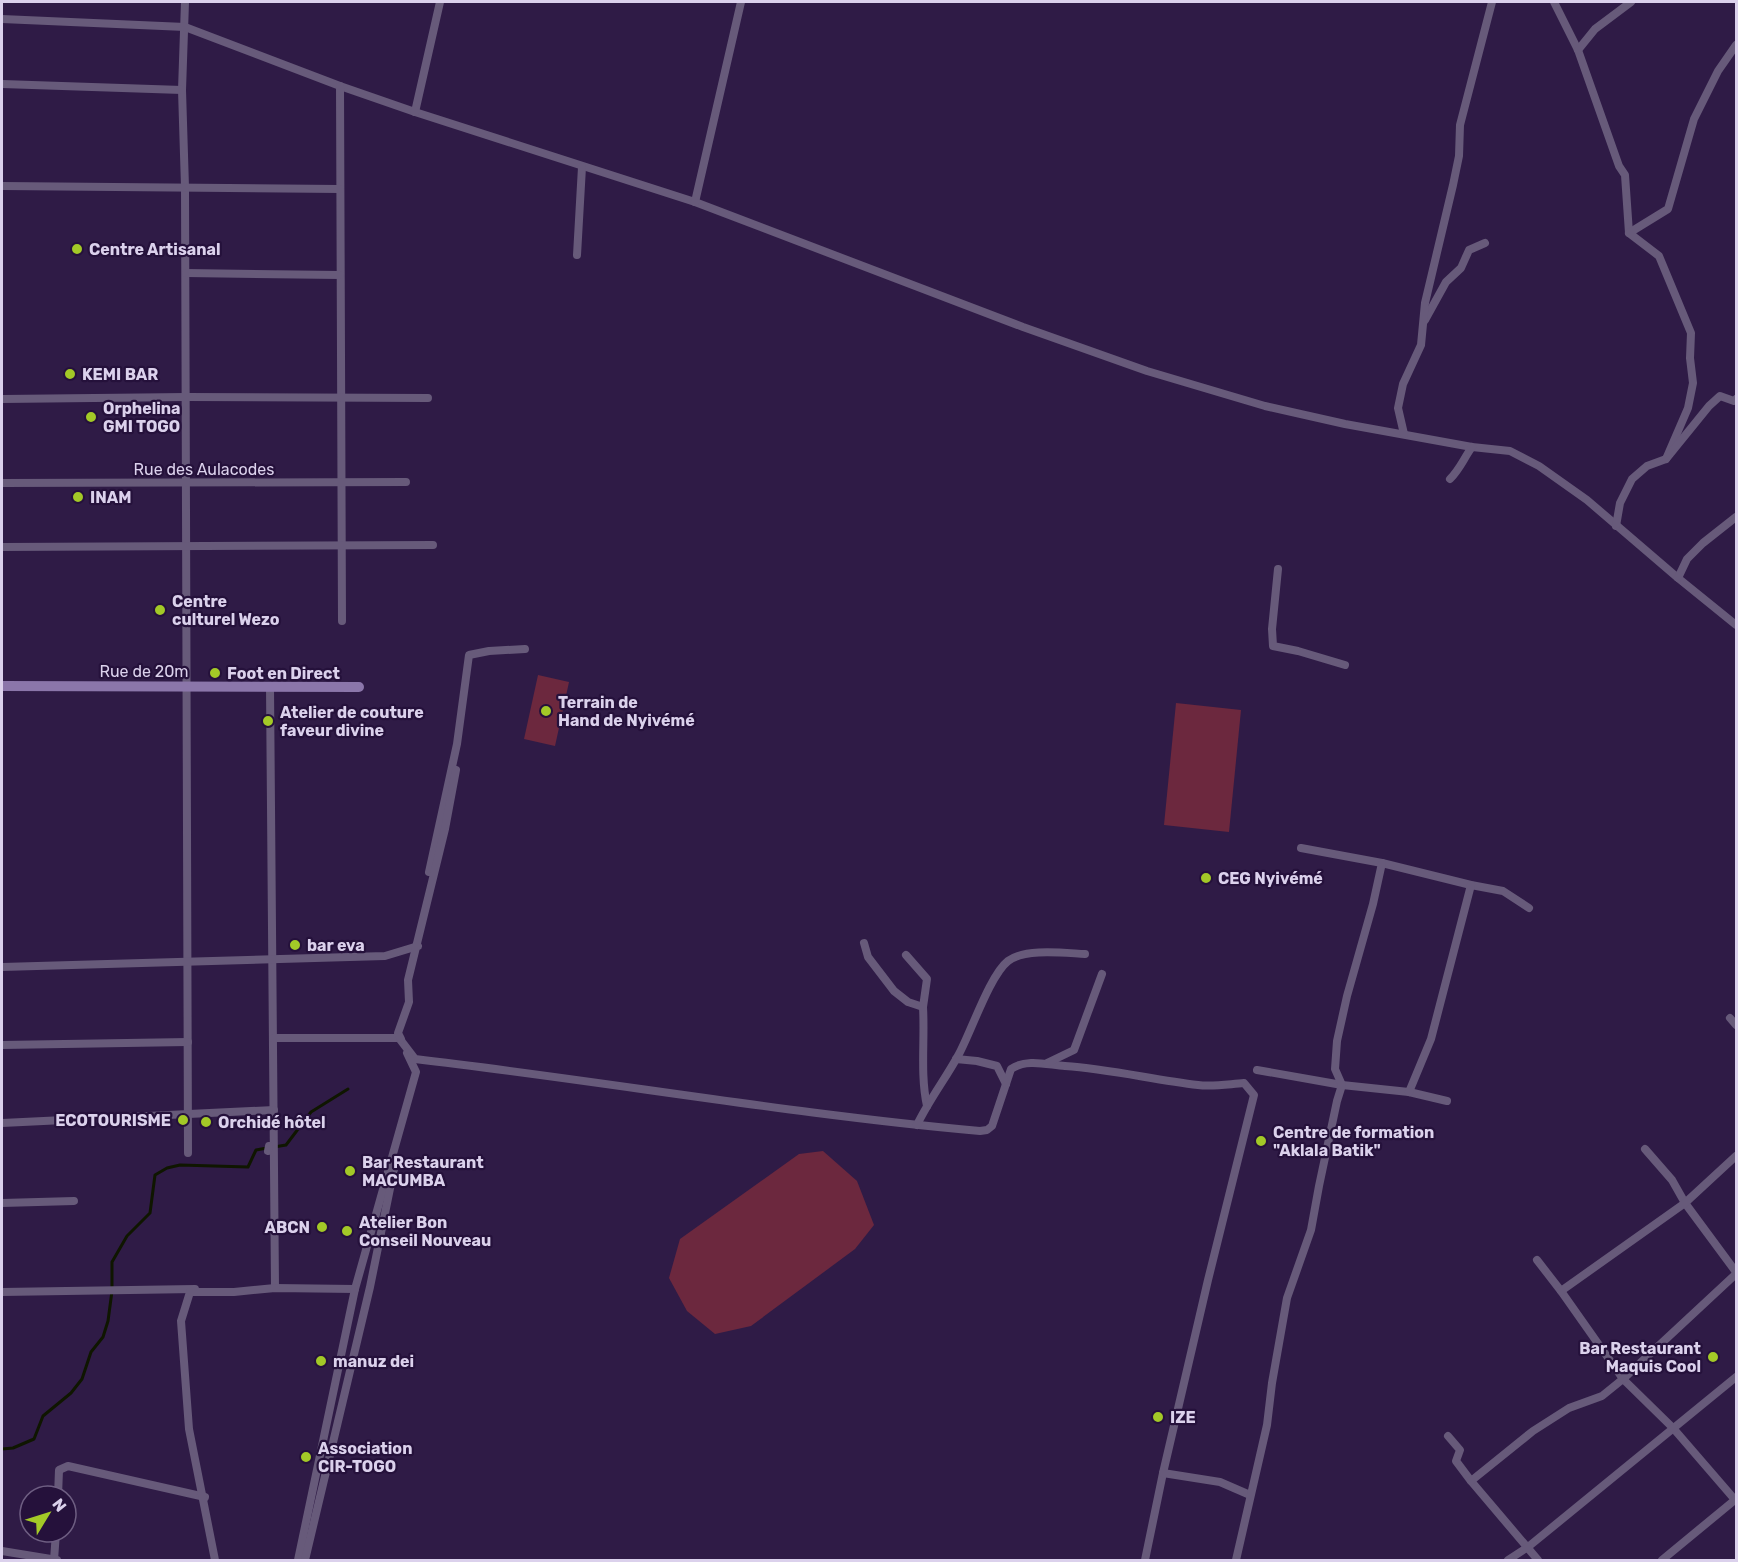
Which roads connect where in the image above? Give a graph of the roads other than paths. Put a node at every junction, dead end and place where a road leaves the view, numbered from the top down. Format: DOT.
graph roads {
  1 [pos="185,2"];
  2 [pos="440,2"];
  3 [pos="741,2"];
  4 [pos="1492,2"];
  5 [pos="1554,2"];
  6 [pos="1631,2"];
  7 [pos="2,19"];
  8 [pos="185,27"];
  9 [pos="1737,45"];
  10 [pos="1578,50"];
  11 [pos="2,84"];
  12 [pos="340,86"];
  13 [pos="182,90"];
  14 [pos="415,112"];
  15 [pos="582,166"];
  16 [pos="2,186"];
  17 [pos="186,187"];
  18 [pos="340,189"];
  19 [pos="695,202"];
  20 [pos="1629,233"];
  21 [pos="1485,243"];
  22 [pos="577,255"];
  23 [pos="186,273"];
  24 [pos="340,275"];
  25 [pos="1423,324"];
  26 [pos="186,397"];
  27 [pos="340,398"];
  28 [pos="2,399"];
  29 [pos="428,399"];
  30 [pos="1737,399"];
  31 [pos="1404,434"];
  32 [pos="1472,447"];
  33 [pos="1666,459"];
  34 [pos="1450,479"];
  35 [pos="341,482"];
  36 [pos="406,482"];
  37 [pos="2,483"];
  38 [pos="186,483"];
  39 [pos="1737,517"];
  40 [pos="1616,526"];
  41 [pos="341,545"];
  42 [pos="433,545"];
  43 [pos="187,546"];
  44 [pos="2,547"];
  45 [pos="1278,569"];
  46 [pos="1678,578"];
  47 [pos="342,621"];
  48 [pos="1737,625"];
  49 [pos="525,649"];
  50 [pos="1345,665"];
  51 [pos="2,686"];
  52 [pos="187,686"];
  53 [pos="270,687"];
  54 [pos="359,687"];
  55 [pos="456,770"];
  56 [pos="1300,848"];
  57 [pos="1382,863"];
  58 [pos="1471,885"];
  59 [pos="1529,908"];
  60 [pos="864,943"];
  61 [pos="1085,954"];
  62 [pos="906,955"];
  63 [pos="272,959"];
  64 [pos="188,962"];
  65 [pos="2,967"];
  66 [pos="1102,974"];
  67 [pos="923,1007"];
  68 [pos="1730,1017"];
  69 [pos="1737,1024"];
  70 [pos="273,1038"];
  71 [pos="188,1042"];
  72 [pos="2,1045"];
  73 [pos="416,1059"];
  74 [pos="956,1059"];
  75 [pos="1046,1063"];
  76 [pos="1257,1071"];
  77 [pos="1006,1084"];
  78 [pos="1342,1085"];
  79 [pos="1409,1092"];
  80 [pos="1447,1101"];
  81 [pos="927,1106"];
  82 [pos="274,1110"];
  83 [pos="188,1114"];
  84 [pos="2,1123"];
  85 [pos="917,1125"];
  86 [pos="1645,1149"];
  87 [pos="189,1153"];
  88 [pos="1737,1156"];
  89 [pos="74,1201"];
  90 [pos="2,1203"];
  91 [pos="1685,1203"];
  92 [pos="1537,1260"];
  93 [pos="1737,1273"];
  94 [pos="370,1287"];
  95 [pos="275,1288"];
  96 [pos="355,1289"];
  97 [pos="1562,1291"];
  98 [pos="2,1292"];
  99 [pos="181,1335"];
  100 [pos="1737,1377"];
  101 [pos="1623,1379"];
  102 [pos="1673,1428"];
  103 [pos="1448,1436"];
  104 [pos="1163,1473"];
  105 [pos="1471,1481"];
  106 [pos="58,1484"];
  107 [pos="1250,1495"];
  108 [pos="204,1497"];
  109 [pos="1736,1500"];
  110 [pos="56,1544"];
  111 [pos="1527,1547"];
  112 [pos="2,1551"];
  113 [pos="55,1560"];
  114 [pos="298,1560"];
  115 [pos="305,1560"];
  116 [pos="1145,1560"];
  117 [pos="1236,1560"];
  118 [pos="1508,1560"];
  119 [pos="1538,1560"];
  120 [pos="1662,1560"];
  1 -- 8 [label="street"];
  2 -- 14 [label="street"];
  3 -- 19 [label="street"];
  4 -- 25 [label="street"];
  5 -- 10 [label="street"];
  6 -- 10 [label="street"];
  7 -- 8 [label="street"];
  8 -- 12 [label="street"];
  8 -- 13 [label="street"];
  9 -- 20 [label="street"];
  10 -- 20 [label="street"];
  11 -- 13 [label="street"];
  12 -- 14 [label="street"];
  12 -- 18 [label="street"];
  13 -- 17 [label="street"];
  14 -- 15 [label="street"];
  15 -- 19 [label="street"];
  15 -- 22 [label="street"];
  16 -- 17 [label="street"];
  17 -- 18 [label="street"];
  17 -- 23 [label="street"];
  18 -- 24 [label="street"];
  19 -- 31 [label="street"];
  20 -- 33 [label="street"];
  21 -- 25 [label="street"];
  23 -- 24 [label="street"];
  23 -- 26 [label="street"];
  24 -- 27 [label="street"];
  25 -- 31 [label="street"];
  26 -- 27 [label="street"];
  26 -- 28 [label="street"];
  26 -- 38 [label="street"];
  27 -- 29 [label="street"];
  27 -- 35 [label="street"];
  30 -- 33 [label="street"];
  31 -- 32 [label="street"];
  32 -- 34 [label="street"];
  32 -- 40 [label="street"];
  33 -- 40 [label="street"];
  35 -- 36 [label="street, Rue des Aulacodes"];
  35 -- 38 [label="street, Rue des Aulacodes"];
  35 -- 41 [label="street"];
  37 -- 38 [label="street, Rue des Aulacodes"];
  38 -- 43 [label="street"];
  39 -- 46 [label="street"];
  40 -- 46 [label="street"];
  41 -- 42 [label="street"];
  41 -- 43 [label="street"];
  41 -- 47 [label="street"];
  43 -- 44 [label="street"];
  43 -- 52 [label="street"];
  45 -- 50 [label="street"];
  46 -- 48 [label="street"];
  49 -- 63 [label="street"];
  51 -- 52 [label="street, Rue de 20m"];
  52 -- 53 [label="street, Rue de 20m"];
  52 -- 64 [label="street"];
  53 -- 54 [label="street, Rue de 20m"];
  53 -- 63 [label="street"];
  55 -- 96 [label="street"];
  56 -- 57 [label="street"];
  57 -- 58 [label="street"];
  57 -- 78 [label="street"];
  58 -- 59 [label="street"];
  58 -- 79 [label="street"];
  60 -- 67 [label="street"];
  61 -- 74 [label="street"];
  62 -- 67 [label="street"];
  63 -- 64 [label="street"];
  63 -- 70 [label="street"];
  64 -- 65 [label="street"];
  64 -- 71 [label="street"];
  66 -- 75 [label="street"];
  67 -- 81 [label="street"];
  68 -- 69 [label="street"];
  70 -- 73 [label="street"];
  70 -- 82 [label="street"];
  71 -- 72 [label="street"];
  71 -- 83 [label="street"];
  73 -- 85 [label="street"];
  73 -- 94 [label="street"];
  74 -- 77 [label="street"];
  74 -- 81 [label="street"];
  75 -- 77 [label="street"];
  75 -- 104 [label="street"];
  76 -- 78 [label="street"];
  77 -- 85 [label="street"];
  78 -- 79 [label="street"];
  78 -- 107 [label="street"];
  79 -- 80 [label="street"];
  81 -- 85 [label="street"];
  82 -- 83 [label="street"];
  82 -- 95 [label="street"];
  83 -- 84 [label="street"];
  83 -- 87 [label="street"];
  86 -- 91 [label="street"];
  88 -- 91 [label="street"];
  89 -- 90 [label="street"];
  91 -- 93 [label="street"];
  91 -- 97 [label="street"];
  92 -- 97 [label="street"];
  93 -- 101 [label="street"];
  94 -- 95 [label="street"];
  94 -- 115 [label="street"];
  95 -- 96 [label="street"];
  95 -- 98 [label="street"];
  95 -- 108 [label="street"];
  96 -- 114 [label="street"];
  97 -- 101 [label="street"];
  99 -- 108 [label="street"];
  100 -- 102 [label="street"];
  101 -- 102 [label="street"];
  101 -- 105 [label="street"];
  102 -- 109 [label="street"];
  102 -- 111 [label="street"];
  103 -- 105 [label="street"];
  104 -- 107 [label="street"];
  104 -- 116 [label="street"];
  105 -- 111 [label="street"];
  106 -- 108 [label="street"];
  107 -- 117 [label="street"];
  109 -- 120 [label="street"];
  110 -- 113 [label="street"];
  111 -- 118 [label="street"];
  111 -- 119 [label="street"];
  112 -- 113 [label="street"];
}
